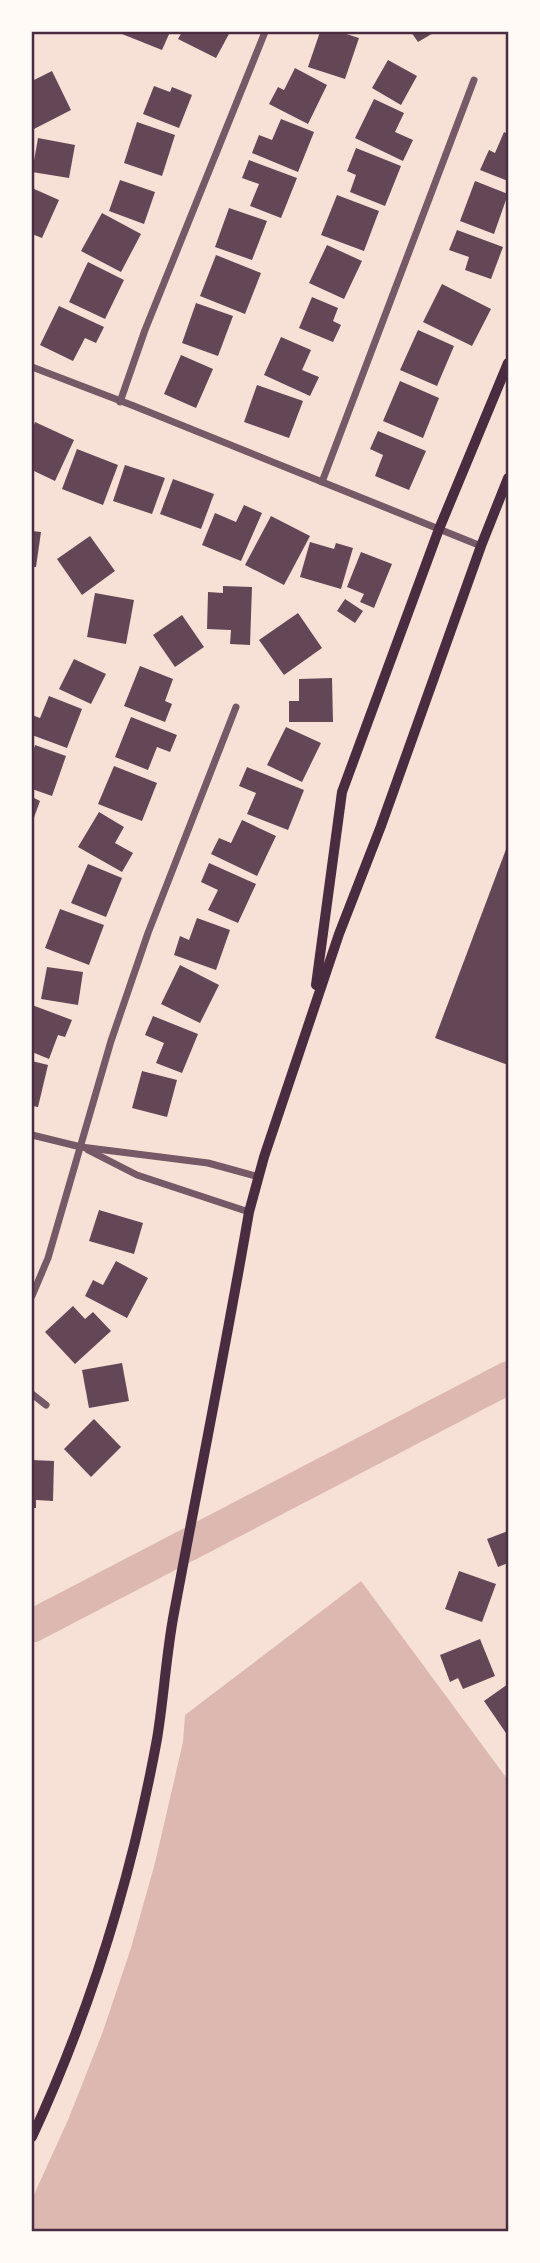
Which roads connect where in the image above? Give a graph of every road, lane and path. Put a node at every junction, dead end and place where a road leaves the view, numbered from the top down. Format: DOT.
graph roads {
  1 [pos="265,32"];
  2 [pos="474,80"];
  3 [pos="509,363"];
  4 [pos="32,367"];
  5 [pos="120,402"];
  6 [pos="509,478"];
  7 [pos="322,482"];
  8 [pos="439,529"];
  9 [pos="481,547"];
  10 [pos="236,708"];
  11 [pos="313,1009"];
  12 [pos="32,1135"];
  13 [pos="81,1147"];
  14 [pos="259,1177"];
  15 [pos="249,1212"];
  16 [pos="32,1296"];
  17 [pos="32,1394"];
  18 [pos="46,1405"];
  19 [pos="32,2137"];
  1 -- 5 [label="street"];
  2 -- 7 [label="street"];
  3 -- 8 [label="main road"];
  4 -- 5 [label="street"];
  5 -- 7 [label="street"];
  6 -- 9 [label="main road"];
  7 -- 8 [label="street"];
  8 -- 9 [label="street"];
  8 -- 11 [label="main road"];
  9 -- 11 [label="main road"];
  10 -- 13 [label="street"];
  11 -- 14 [label="main road"];
  12 -- 13 [label="street"];
  13 -- 14 [label="street"];
  13 -- 15 [label="street"];
  13 -- 16 [label="street"];
  14 -- 15 [label="main road"];
  15 -- 19 [label="main road"];
  17 -- 18 [label="street"];
}
